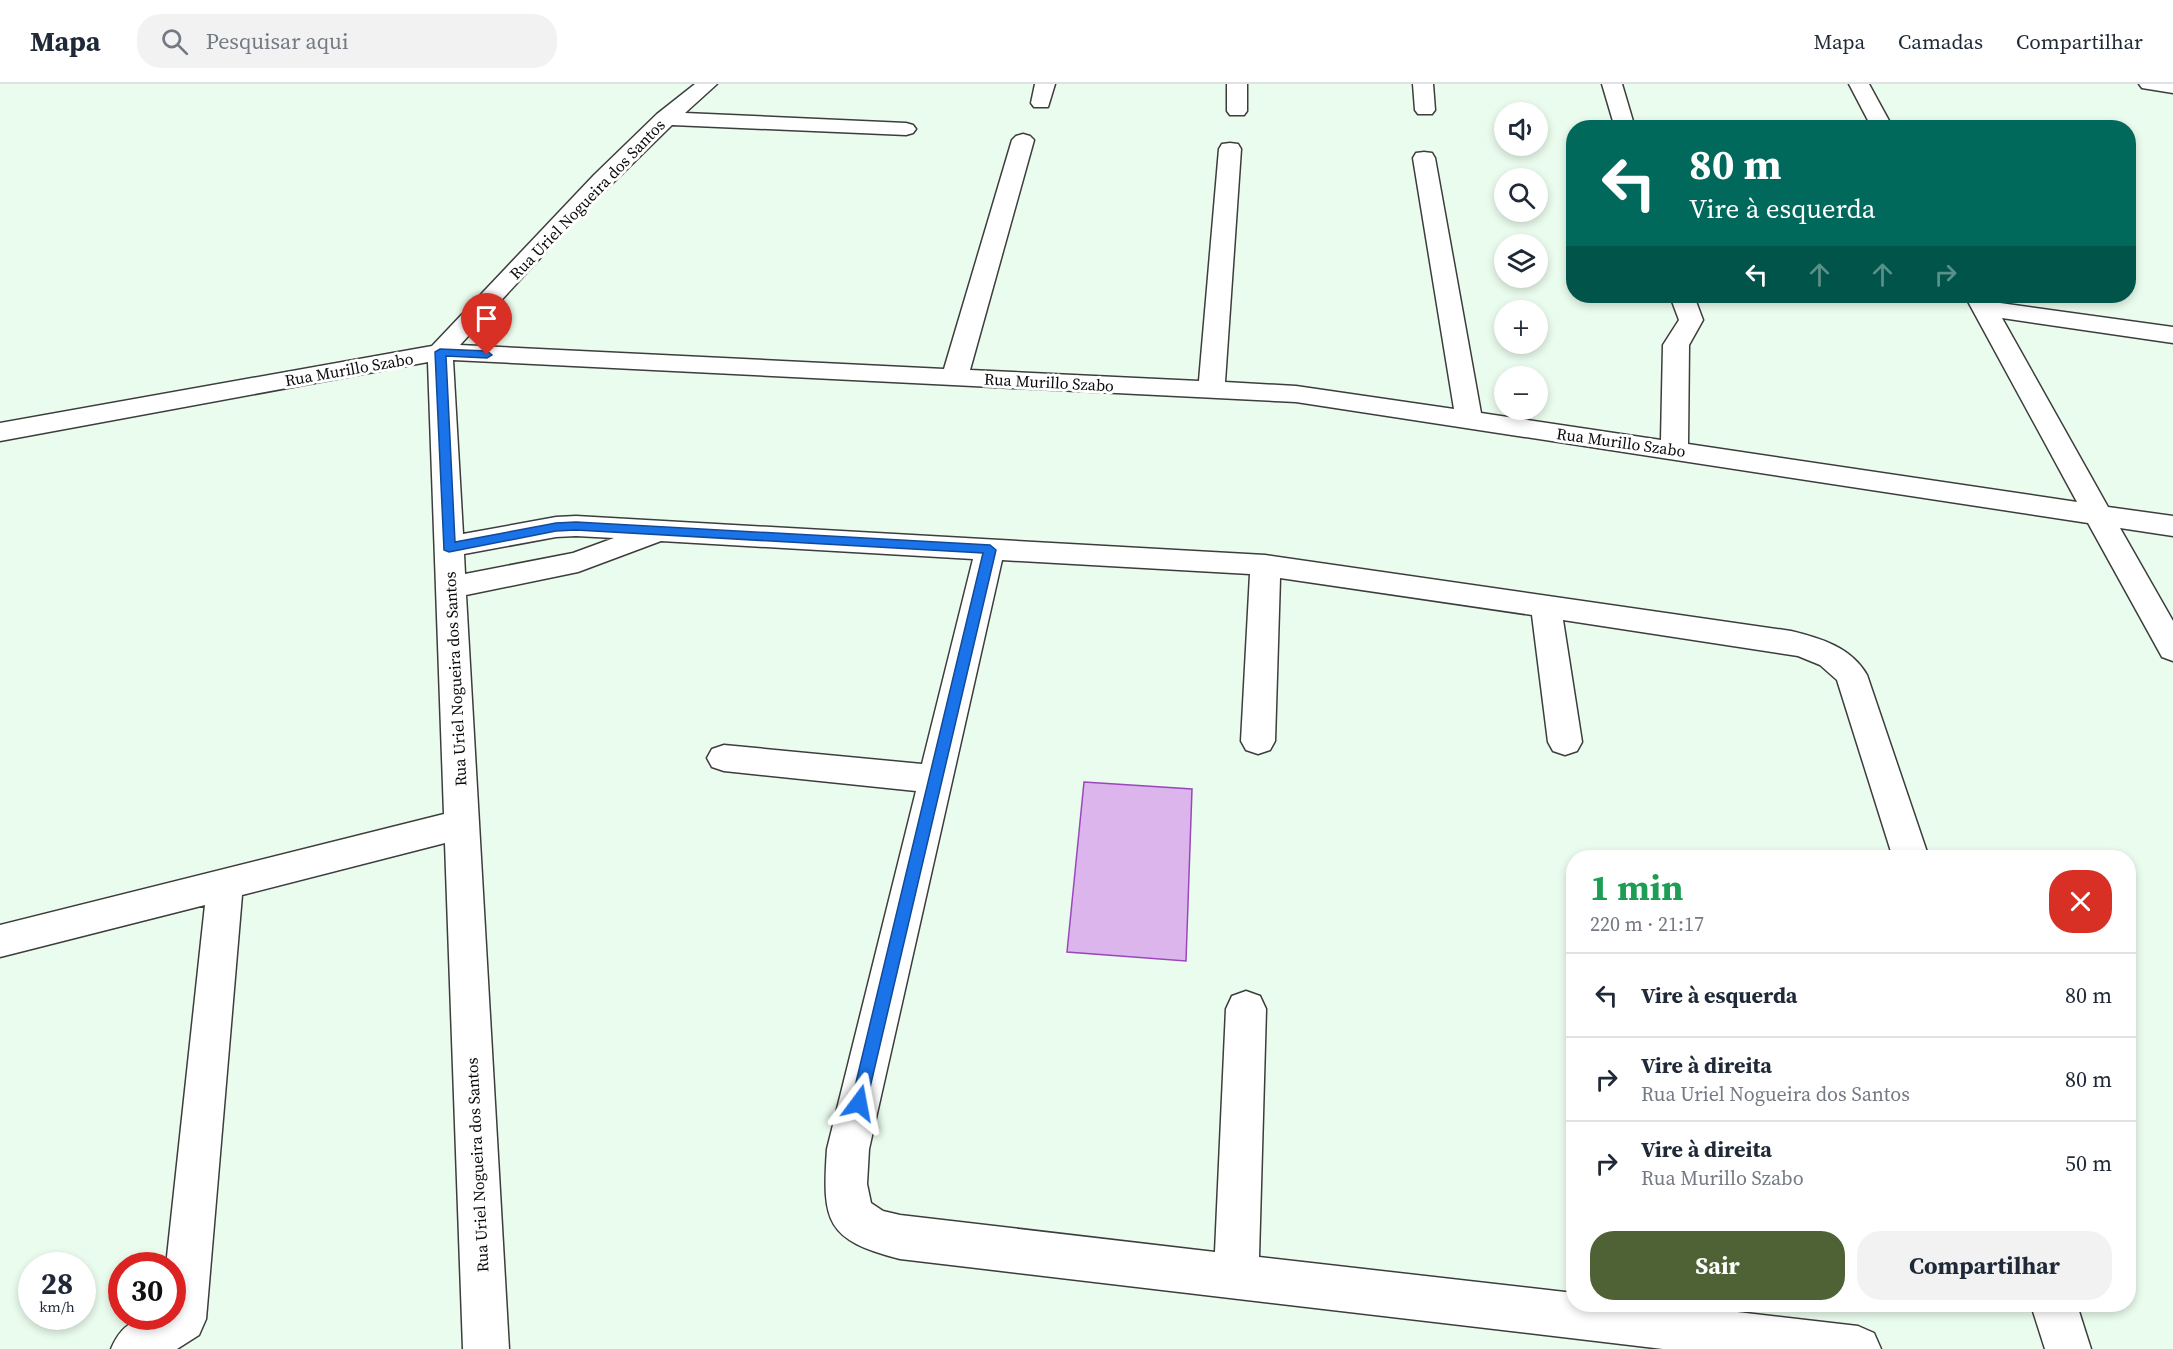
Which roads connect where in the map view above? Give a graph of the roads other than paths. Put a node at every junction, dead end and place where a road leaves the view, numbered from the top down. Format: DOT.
graph roads {
  1 [pos="707,84"];
  2 [pos="1237,84"];
  3 [pos="1423,84"];
  4 [pos="1612,84"];
  5 [pos="1859,84"];
  6 [pos="2149,84"];
  7 [pos="2173,87"];
  8 [pos="1425,110"];
  9 [pos="1237,111"];
  10 [pos="664,118"];
  11 [pos="1623,120"];
  12 [pos="1879,120"];
  13 [pos="906,129"];
  14 [pos="1023,140"];
  15 [pos="1230,149"];
  16 [pos="1424,158"];
  17 [pos="1685,303"];
  18 [pos="1981,303"];
  19 [pos="1986,303"];
  20 [pos="2173,335"];
  21 [pos="440,352"];
  22 [pos="955,377"];
  23 [pos="1211,390"];
  24 [pos="1469,420"];
  25 [pos="0,432"];
  26 [pos="1674,450"];
  27 [pos="2097,513"];
  28 [pos="2173,526"];
  29 [pos="662,531"];
  30 [pos="449,547"];
  31 [pos="990,550"];
  32 [pos="1265,566"];
  33 [pos="451,588"];
  34 [pos="1546,607"];
  35 [pos="2173,650"];
  36 [pos="1258,741"];
  37 [pos="1565,742"];
  38 [pos="724,758"];
  39 [pos="936,779"];
  40 [pos="462,824"];
  41 [pos="1908,850"];
  42 [pos="225,884"];
  43 [pos="0,940"];
  44 [pos="1246,1009"];
  45 [pos="1236,1276"];
  46 [pos="1566,1307"];
  47 [pos="1623,1312"];
  48 [pos="2056,1312"];
  49 [pos="1644,1314"];
  50 [pos="134,1349"];
  51 [pos="486,1349"];
  52 [pos="1858,1349"];
  53 [pos="2068,1349"];
  1 -- 10 [label="street, Rua Uriel Nogueira dos Santos"];
  2 -- 9 [label="street"];
  3 -- 8 [label="street"];
  4 -- 11 [label="street"];
  5 -- 12 [label="street"];
  6 -- 7 [label="street"];
  10 -- 13 [label="street"];
  10 -- 21 [label="street, Rua Uriel Nogueira dos Santos"];
  14 -- 22 [label="street"];
  15 -- 23 [label="street"];
  16 -- 24 [label="street"];
  17 -- 26 [label="street"];
  18 -- 27 [label="street"];
  19 -- 20 [label="street"];
  21 -- 22 [label="street, Rua Murillo Szabo"];
  21 -- 25 [label="street, Rua Murillo Szabo"];
  21 -- 30 [label="street, Rua Uriel Nogueira dos Santos"];
  22 -- 23 [label="street, Rua Murillo Szabo"];
  23 -- 24 [label="street, Rua Murillo Szabo"];
  24 -- 26 [label="street, Rua Murillo Szabo"];
  26 -- 27 [label="street, Rua Murillo Szabo"];
  27 -- 28 [label="street, Rua Murillo Szabo"];
  27 -- 35 [label="street"];
  29 -- 30 [label="street"];
  29 -- 31 [label="street"];
  29 -- 33 [label="street"];
  30 -- 33 [label="street, Rua Uriel Nogueira dos Santos"];
  31 -- 32 [label="street"];
  31 -- 39 [label="street"];
  32 -- 34 [label="street"];
  32 -- 36 [label="street"];
  33 -- 40 [label="street, Rua Uriel Nogueira dos Santos"];
  34 -- 37 [label="street"];
  34 -- 41 [label="street"];
  38 -- 39 [label="street"];
  39 -- 45 [label="street"];
  40 -- 42 [label="street"];
  40 -- 51 [label="street, Rua Uriel Nogueira dos Santos"];
  42 -- 43 [label="street"];
  42 -- 50 [label="street"];
  44 -- 45 [label="street"];
  45 -- 46 [label="street"];
  47 -- 49 [label="street"];
  48 -- 53 [label="street"];
  49 -- 52 [label="street"];
}
